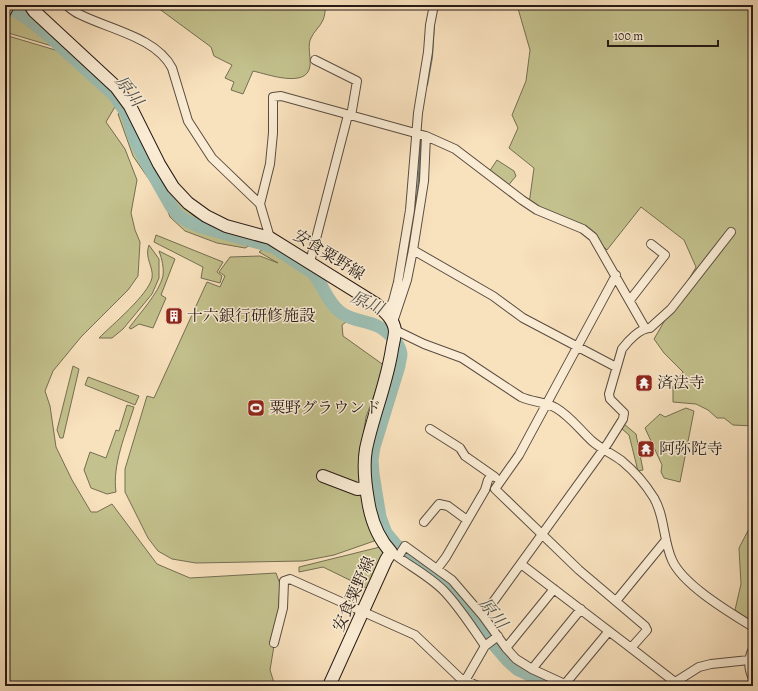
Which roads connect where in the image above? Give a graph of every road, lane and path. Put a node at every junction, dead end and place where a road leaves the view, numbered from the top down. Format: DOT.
graph roads {
  1 [pos="8,5"];
  2 [pos="30,5"];
  3 [pos="66,5"];
  4 [pos="434,5"];
  5 [pos="5,11"];
  6 [pos="315,60"];
  7 [pos="350,115"];
  8 [pos="416,134"];
  9 [pos="426,136"];
  10 [pos="260,204"];
  11 [pos="731,232"];
  12 [pos="270,238"];
  13 [pos="651,244"];
  14 [pos="413,250"];
  15 [pos="310,262"];
  16 [pos="616,275"];
  17 [pos="630,300"];
  18 [pos="645,328"];
  19 [pos="392,329"];
  20 [pos="576,346"];
  21 [pos="616,368"];
  22 [pos="546,404"];
  23 [pos="430,429"];
  24 [pos="604,449"];
  25 [pos="492,475"];
  26 [pos="323,476"];
  27 [pos="501,482"];
  28 [pos="366,488"];
  29 [pos="467,520"];
  30 [pos="424,522"];
  31 [pos="542,535"];
  32 [pos="666,540"];
  33 [pos="398,553"];
  34 [pos="521,564"];
  35 [pos="437,569"];
  36 [pos="554,589"];
  37 [pos="616,601"];
  38 [pos="580,609"];
  39 [pos="363,612"];
  40 [pos="483,616"];
  41 [pos="753,627"];
  42 [pos="609,631"];
  43 [pos="491,642"];
  44 [pos="274,643"];
  45 [pos="506,648"];
  46 [pos="631,648"];
  47 [pos="753,649"];
  48 [pos="749,660"];
  49 [pos="532,670"];
  50 [pos="753,678"];
  51 [pos="463,683"];
  52 [pos="567,685"];
  53 [pos="675,685"];
  54 [pos="329,686"];
  55 [pos="478,686"];
  1 -- 5 [label="main road"];
  2 -- 12 [label="main road, 安食粟野線"];
  3 -- 10 [label="street"];
  4 -- 8 [label="street"];
  6 -- 7 [label="street"];
  7 -- 8 [label="street"];
  7 -- 10 [label="street"];
  7 -- 15 [label="street"];
  8 -- 9 [label="street"];
  8 -- 19 [label="street"];
  9 -- 14 [label="street"];
  9 -- 16 [label="street"];
  10 -- 12 [label="street"];
  11 -- 18 [label="street"];
  12 -- 15 [label="main road, 安食粟野線"];
  13 -- 17 [label="street"];
  14 -- 19 [label="street"];
  14 -- 20 [label="street"];
  15 -- 19 [label="main road, 安食粟野線"];
  16 -- 17 [label="street"];
  16 -- 20 [label="street"];
  17 -- 18 [label="street"];
  18 -- 21 [label="street"];
  19 -- 22 [label="street"];
  19 -- 28 [label="main road, 安食粟野線"];
  20 -- 21 [label="street"];
  20 -- 22 [label="street"];
  21 -- 24 [label="street"];
  22 -- 24 [label="street"];
  22 -- 27 [label="street"];
  23 -- 25 [label="street"];
  24 -- 31 [label="street"];
  24 -- 32 [label="street"];
  25 -- 27 [label="street"];
  25 -- 29 [label="street"];
  26 -- 28 [label="main road"];
  27 -- 31 [label="street"];
  28 -- 33 [label="main road, 安食粟野線"];
  29 -- 30 [label="street"];
  29 -- 35 [label="street"];
  31 -- 34 [label="street"];
  31 -- 37 [label="street"];
  32 -- 37 [label="street"];
  32 -- 41 [label="street"];
  33 -- 35 [label="street"];
  33 -- 39 [label="main road, 安食粟野線"];
  33 -- 43 [label="street"];
  34 -- 36 [label="street"];
  34 -- 40 [label="street"];
  35 -- 40 [label="street"];
  36 -- 38 [label="street"];
  36 -- 45 [label="street"];
  37 -- 46 [label="street"];
  38 -- 42 [label="street"];
  38 -- 49 [label="street"];
  39 -- 44 [label="street"];
  39 -- 51 [label="street"];
  39 -- 54 [label="main road, 安食粟野線"];
  40 -- 43 [label="street"];
  42 -- 46 [label="street"];
  42 -- 52 [label="street"];
  43 -- 45 [label="street"];
  43 -- 51 [label="street"];
  45 -- 49 [label="street"];
  46 -- 53 [label="street"];
  47 -- 48 [label="street"];
  48 -- 50 [label="street"];
  48 -- 53 [label="street"];
  49 -- 52 [label="street"];
  51 -- 55 [label="street"];
}
